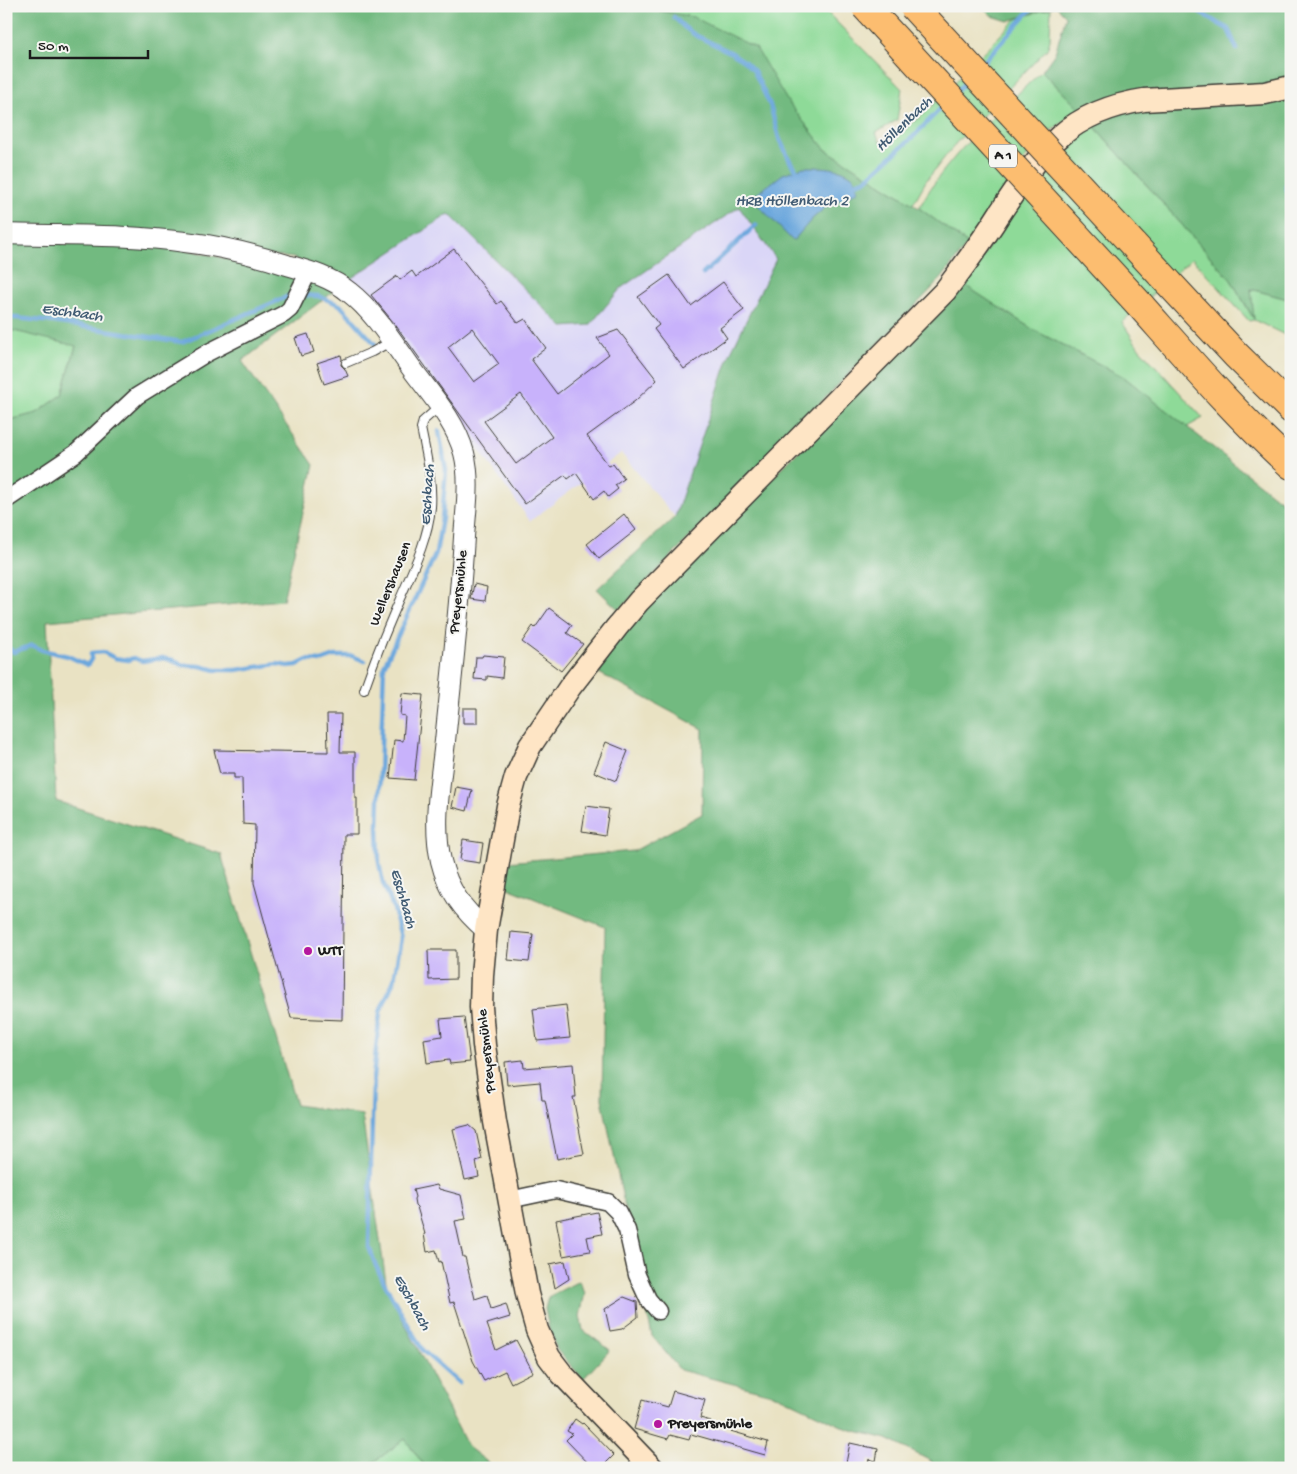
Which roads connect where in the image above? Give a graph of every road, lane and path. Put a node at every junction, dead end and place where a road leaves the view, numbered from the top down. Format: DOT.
graph roads {
  1 [pos="865,6"];
  2 [pos="913,6"];
  3 [pos="1291,87"];
  4 [pos="6,234"];
  5 [pos="306,278"];
  6 [pos="392,341"];
  7 [pos="346,363"];
  8 [pos="440,406"];
  9 [pos="1291,408"];
  10 [pos="1291,465"];
  11 [pos="6,500"];
  12 [pos="364,690"];
  13 [pos="486,930"];
  14 [pos="509,1200"];
  15 [pos="658,1311"];
  16 [pos="652,1468"];
  1 -- 10 [label="highway, A 1, bridge"];
  2 -- 9 [label="highway, A 1, bridge"];
  3 -- 13 [label="main road, Preyersmühle"];
  4 -- 5 [label="street, Preyersmühle"];
  5 -- 6 [label="street, Preyersmühle"];
  5 -- 11 [label="street"];
  6 -- 7 [label="lane"];
  6 -- 8 [label="street, Preyersmühle"];
  8 -- 12 [label="lane, Wellershausen"];
  8 -- 13 [label="street, Preyersmühle"];
  13 -- 14 [label="main road, Preyersmühle"];
  14 -- 15 [label="street"];
  14 -- 16 [label="main road, Preyersmühle"];
}
